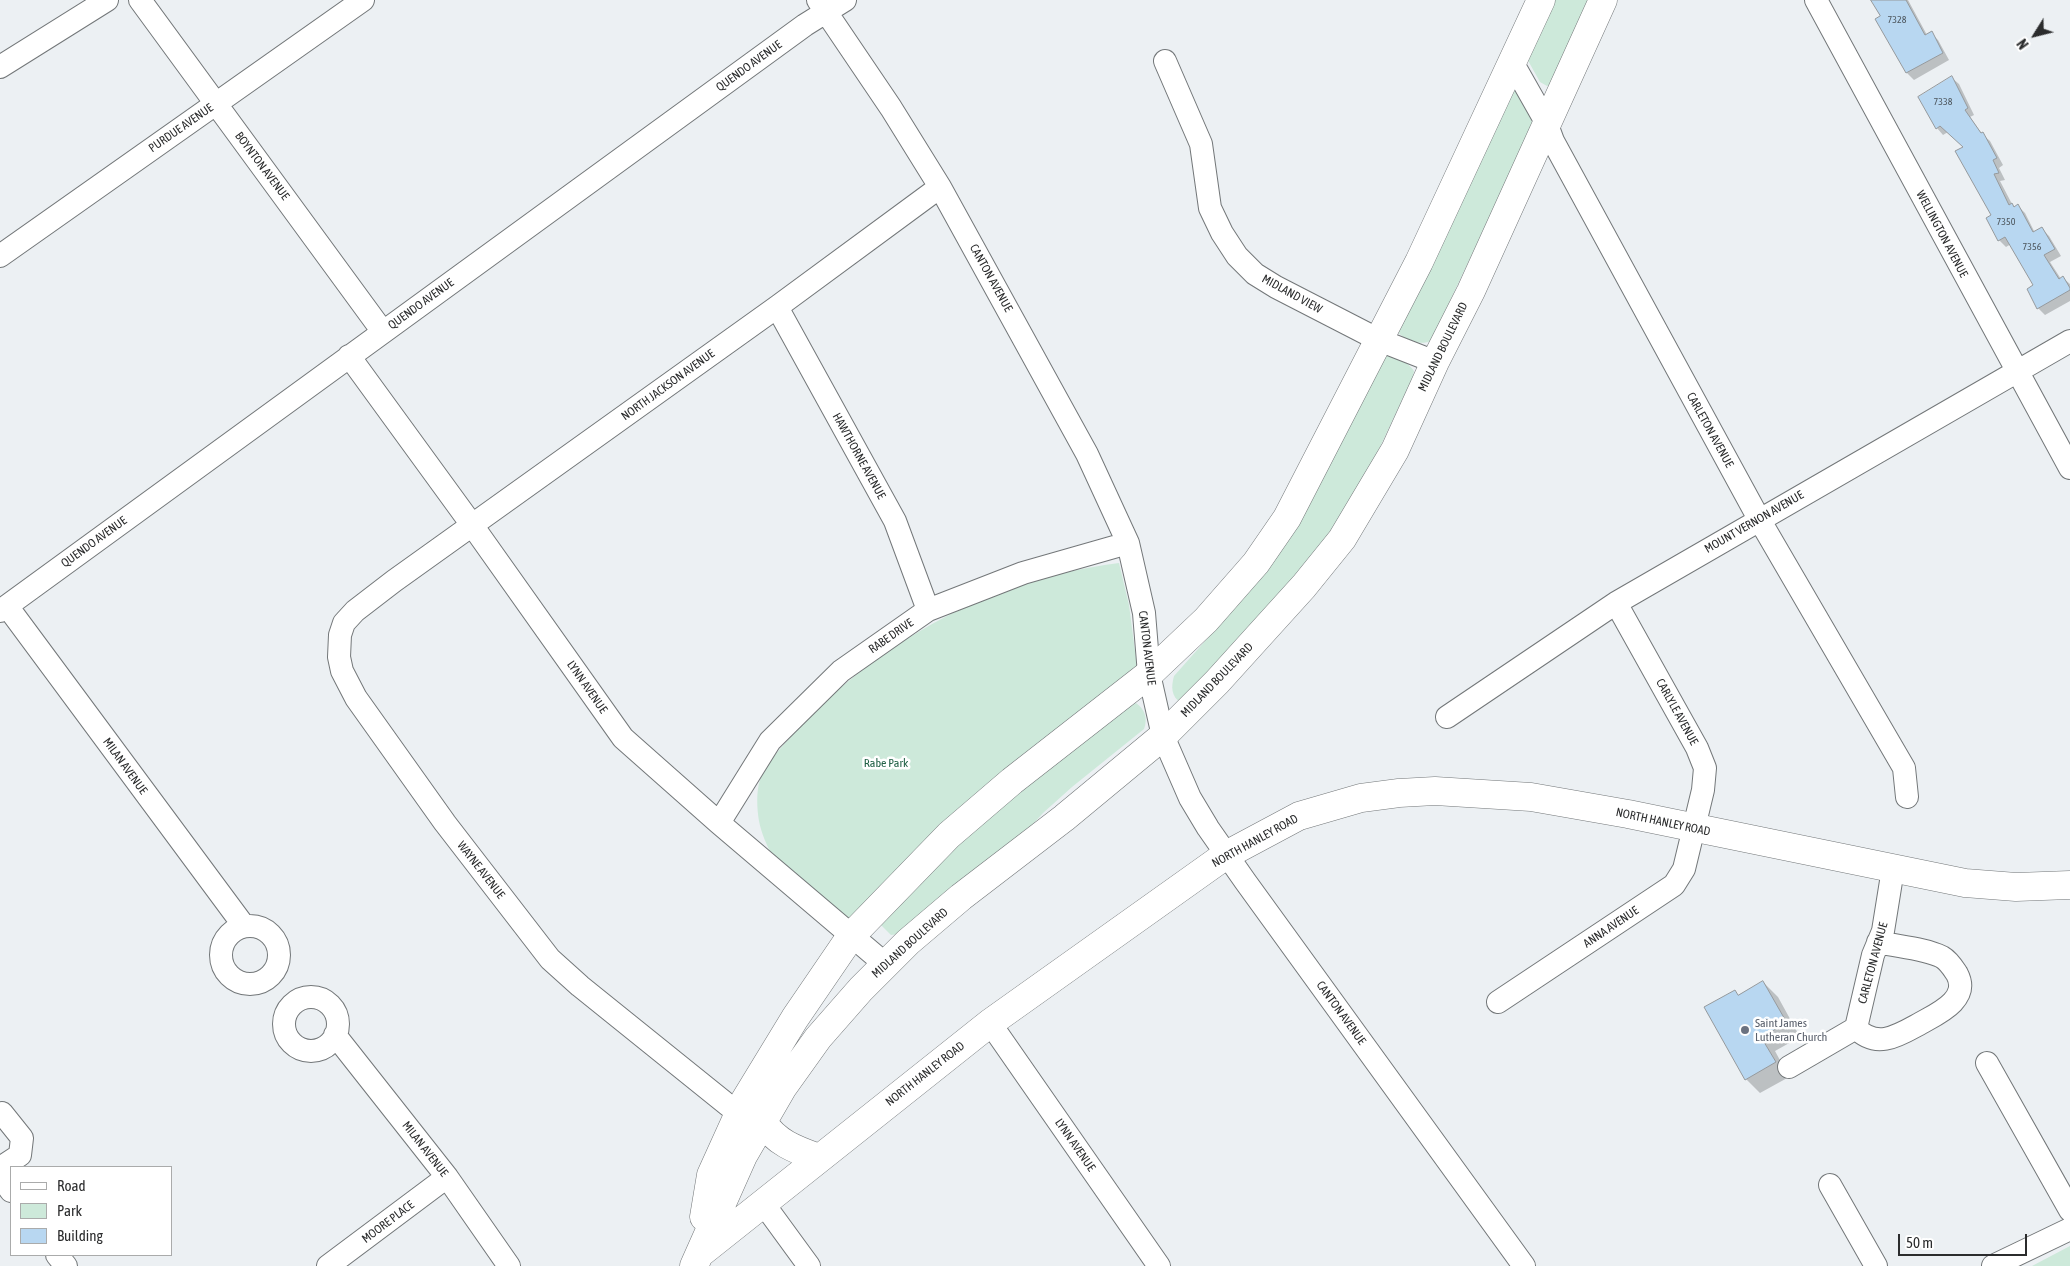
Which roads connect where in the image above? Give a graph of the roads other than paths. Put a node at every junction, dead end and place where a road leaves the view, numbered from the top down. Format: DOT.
graph roads {
  1 [pos="107,0"];
  2 [pos="140,0"];
  3 [pos="363,0"];
  4 [pos="845,0"];
  5 [pos="1541,0"];
  6 [pos="1603,0"];
  7 [pos="1816,0"];
  8 [pos="822,6"];
  9 [pos="1166,61"];
  10 [pos="1512,62"];
  11 [pos="0,67"];
  12 [pos="216,104"];
  13 [pos="1546,122"];
  14 [pos="940,187"];
  15 [pos="0,256"];
  16 [pos="776,307"];
  17 [pos="383,332"];
  18 [pos="1379,340"];
  19 [pos="2070,341"];
  20 [pos="349,356"];
  21 [pos="1434,362"];
  22 [pos="2016,371"];
  23 [pos="2070,468"];
  24 [pos="1759,519"];
  25 [pos="472,525"];
  26 [pos="1128,543"];
  27 [pos="394,581"];
  28 [pos="1616,603"];
  29 [pos="4,609"];
  30 [pos="928,610"];
  31 [pos="1150,674"];
  32 [pos="1446,717"];
  33 [pos="1163,736"];
  34 [pos="1907,796"];
  35 [pos="720,823"];
  36 [pos="1695,829"];
  37 [pos="1226,855"];
  38 [pos="1893,869"];
  39 [pos="2070,885"];
  40 [pos="244,926"];
  41 [pos="851,936"];
  42 [pos="1878,942"];
  43 [pos="885,964"];
  44 [pos="1498,1002"];
  45 [pos="990,1023"];
  46 [pos="1856,1028"];
  47 [pos="335,1035"];
  48 [pos="1987,1063"];
  49 [pos="1789,1067"];
  50 [pos="0,1114"];
  51 [pos="751,1118"];
  52 [pos="819,1158"];
  53 [pos="0,1168"];
  54 [pos="0,1175"];
  55 [pos="447,1177"];
  56 [pos="1830,1185"];
  57 [pos="10,1190"];
  58 [pos="763,1203"];
  59 [pos="2070,1210"];
  60 [pos="2070,1229"];
  61 [pos="58,1256"];
  62 [pos="692,1263"];
  63 [pos="66,1266"];
  64 [pos="328,1266"];
  65 [pos="509,1266"];
  66 [pos="809,1266"];
  67 [pos="1159,1266"];
  68 [pos="1524,1266"];
  69 [pos="1876,1266"];
  70 [pos="1993,1266"];
  1 -- 11 [label="street"];
  2 -- 12 [label="street, BOYNTON AVENUE"];
  3 -- 12 [label="street, PURDUE AVENUE"];
  4 -- 8 [label="street, QUENDO AVENUE"];
  5 -- 10 [label="main road, MIDLAND BOULEVARD"];
  6 -- 13 [label="main road, MIDLAND BOULEVARD"];
  7 -- 22 [label="street, WELLINGTON AVENUE"];
  8 -- 14 [label="street, CANTON AVENUE"];
  8 -- 17 [label="street, QUENDO AVENUE"];
  9 -- 18 [label="street, MIDLAND VIEW"];
  10 -- 13 [label="street, CARLETON AVENUE"];
  10 -- 18 [label="main road, MIDLAND BOULEVARD"];
  12 -- 15 [label="street, PURDUE AVENUE"];
  12 -- 17 [label="street, BOYNTON AVENUE"];
  13 -- 21 [label="main road, MIDLAND BOULEVARD"];
  13 -- 24 [label="street, CARLETON AVENUE"];
  14 -- 16 [label="street, NORTH JACKSON AVENUE"];
  14 -- 26 [label="street, CANTON AVENUE"];
  16 -- 25 [label="street, NORTH JACKSON AVENUE"];
  16 -- 30 [label="street, HAWTHORNE AVENUE"];
  17 -- 20 [label="street, QUENDO AVENUE"];
  18 -- 21 [label="street, MIDLAND VIEW"];
  18 -- 31 [label="main road, MIDLAND BOULEVARD"];
  19 -- 22 [label="street, MOUNT VERNON AVENUE"];
  20 -- 25 [label="street, LYNN AVENUE"];
  20 -- 29 [label="street, QUENDO AVENUE"];
  21 -- 33 [label="main road, MIDLAND BOULEVARD"];
  22 -- 23 [label="street, WELLINGTON AVENUE"];
  22 -- 24 [label="street, MOUNT VERNON AVENUE"];
  24 -- 28 [label="street, MOUNT VERNON AVENUE"];
  24 -- 34 [label="street, CARLETON AVENUE"];
  25 -- 27 [label="street, NORTH JACKSON AVENUE"];
  25 -- 35 [label="street, LYNN AVENUE"];
  26 -- 30 [label="street, RABE DRIVE"];
  26 -- 31 [label="street, CANTON AVENUE"];
  27 -- 51 [label="street, WAYNE AVENUE"];
  28 -- 32 [label="street, MOUNT VERNON AVENUE"];
  28 -- 36 [label="street, CARLYLE AVENUE"];
  29 -- 40 [label="street, MILAN AVENUE"];
  30 -- 35 [label="street, RABE DRIVE"];
  31 -- 33 [label="street, CANTON AVENUE"];
  31 -- 41 [label="main road, MIDLAND BOULEVARD"];
  33 -- 37 [label="street, CANTON AVENUE"];
  33 -- 43 [label="main road, MIDLAND BOULEVARD"];
  35 -- 41 [label="street, LYNN AVENUE"];
  36 -- 37 [label="main road, NORTH HANLEY ROAD"];
  36 -- 38 [label="main road, NORTH HANLEY ROAD"];
  36 -- 44 [label="street, ANNA AVENUE"];
  37 -- 45 [label="main road, NORTH HANLEY ROAD"];
  37 -- 68 [label="street, CANTON AVENUE"];
  38 -- 39 [label="main road, NORTH HANLEY ROAD"];
  38 -- 42 [label="street, CARLETON AVENUE"];
  41 -- 43 [label="street, LYNN AVENUE"];
  41 -- 51 [label="main road, MIDLAND BOULEVARD"];
  42 -- 46 [label="street, CARLETON AVENUE"];
  42 -- 46 [label="street"];
  43 -- 51 [label="main road, MIDLAND BOULEVARD"];
  45 -- 52 [label="main road, NORTH HANLEY ROAD"];
  45 -- 67 [label="street, LYNN AVENUE"];
  46 -- 49 [label="street"];
  47 -- 55 [label="street, MILAN AVENUE"];
  48 -- 59 [label="street"];
  50 -- 53 [label="street"];
  51 -- 52 [label="main road"];
  51 -- 62 [label="main road, MIDLAND BOULEVARD"];
  52 -- 58 [label="main road, NORTH HANLEY ROAD"];
  54 -- 57 [label="street"];
  55 -- 64 [label="street, MOORE PLACE"];
  55 -- 65 [label="street, MILAN AVENUE"];
  56 -- 69 [label="street"];
  58 -- 62 [label="main road, NORTH HANLEY ROAD"];
  58 -- 66 [label="street"];
  60 -- 70 [label="street"];
  61 -- 63 [label="street"];
}
